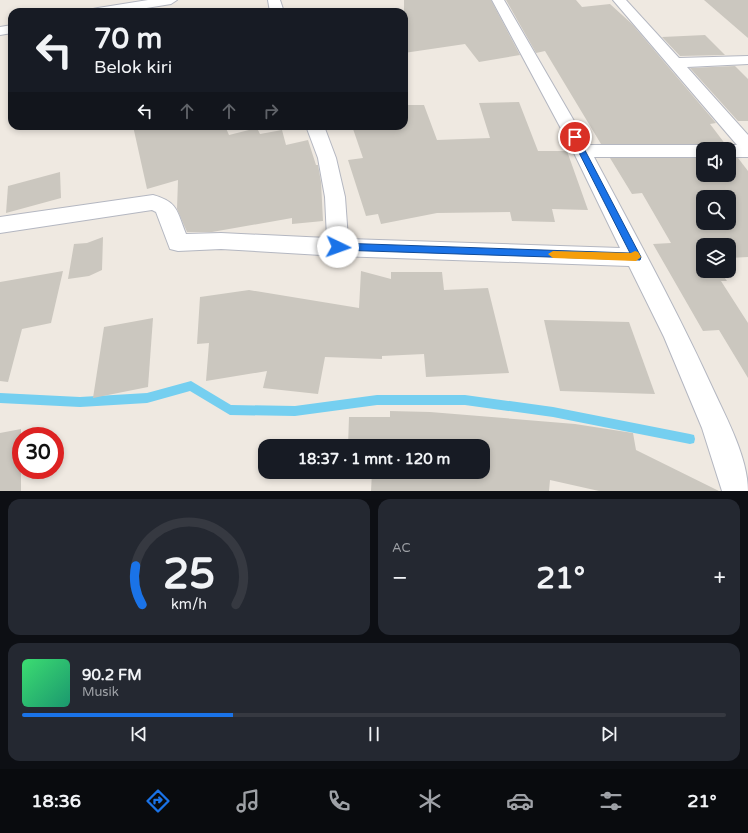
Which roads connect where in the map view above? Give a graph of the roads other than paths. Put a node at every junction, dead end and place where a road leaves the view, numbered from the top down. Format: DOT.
graph roads {
  1 [pos="171,0"];
  2 [pos="498,0"];
  3 [pos="619,0"];
  4 [pos="122,8"];
  5 [pos="748,60"];
  6 [pos="674,63"];
  7 [pos="317,130"];
  8 [pos="748,146"];
  9 [pos="582,151"];
  10 [pos="696,151"];
  11 [pos="736,151"];
  12 [pos="748,151"];
  13 [pos="0,225"];
  14 [pos="338,247"];
  15 [pos="636,257"];
  16 [pos="738,491"];
  1 -- 4 [label="street"];
  2 -- 9 [label="street"];
  3 -- 6 [label="street"];
  5 -- 6 [label="street"];
  6 -- 8 [label="street"];
  7 -- 14 [label="street"];
  9 -- 10 [label="street"];
  9 -- 15 [label="street"];
  11 -- 12 [label="street"];
  13 -- 14 [label="street"];
  14 -- 15 [label="street"];
  15 -- 16 [label="street"];
}
